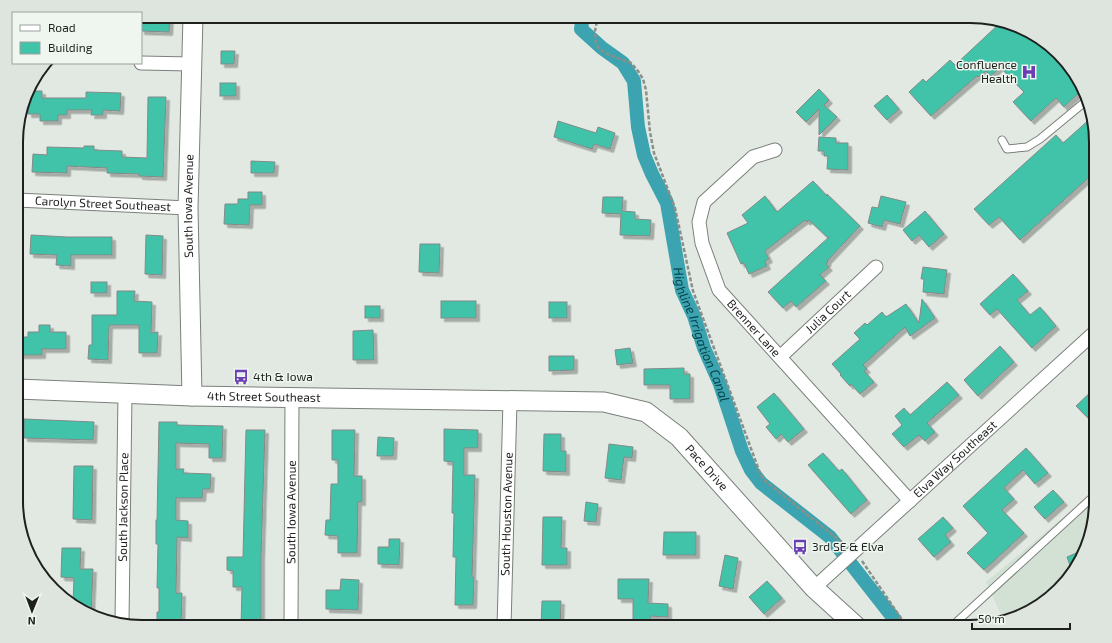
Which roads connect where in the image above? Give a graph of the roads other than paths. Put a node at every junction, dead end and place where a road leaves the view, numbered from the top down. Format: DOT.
graph roads {
  1 [pos="193,23"];
  2 [pos="142,63"];
  3 [pos="191,64"];
  4 [pos="1082,104"];
  5 [pos="1002,140"];
  6 [pos="775,150"];
  7 [pos="23,200"];
  8 [pos="188,208"];
  9 [pos="876,267"];
  10 [pos="1089,337"];
  11 [pos="780,357"];
  12 [pos="23,389"];
  13 [pos="125,393"];
  14 [pos="192,396"];
  15 [pos="292,397"];
  16 [pos="510,401"];
  17 [pos="910,500"];
  18 [pos="1089,500"];
  19 [pos="814,588"];
  20 [pos="122,618"];
  21 [pos="292,620"];
  22 [pos="504,620"];
  23 [pos="849,620"];
  24 [pos="958,620"];
  1 -- 3 [label="street, South Iowa Avenue"];
  2 -- 3 [label="street"];
  3 -- 8 [label="street, South Iowa Avenue"];
  4 -- 5 [label="lane"];
  6 -- 11 [label="street, Brenner Lane"];
  7 -- 8 [label="street, Carolyn Street Southeast"];
  8 -- 14 [label="street, South Iowa Avenue"];
  9 -- 11 [label="street, Julia Court"];
  10 -- 17 [label="street, Elva Way Southeast"];
  11 -- 17 [label="street, Brenner Lane"];
  12 -- 13 [label="street, 4th Street Southeast"];
  13 -- 14 [label="street, 4th Street Southeast"];
  13 -- 20 [label="street, South Jackson Place"];
  14 -- 15 [label="street, 4th Street Southeast"];
  15 -- 16 [label="street, 4th Street Southeast"];
  15 -- 21 [label="street, South Iowa Avenue"];
  16 -- 19 [label="street, Pace Drive"];
  16 -- 22 [label="street, South Houston Avenue"];
  17 -- 19 [label="street, Elva Way Southeast"];
  18 -- 24 [label="lane"];
  19 -- 23 [label="street, Pace Drive"];
}
